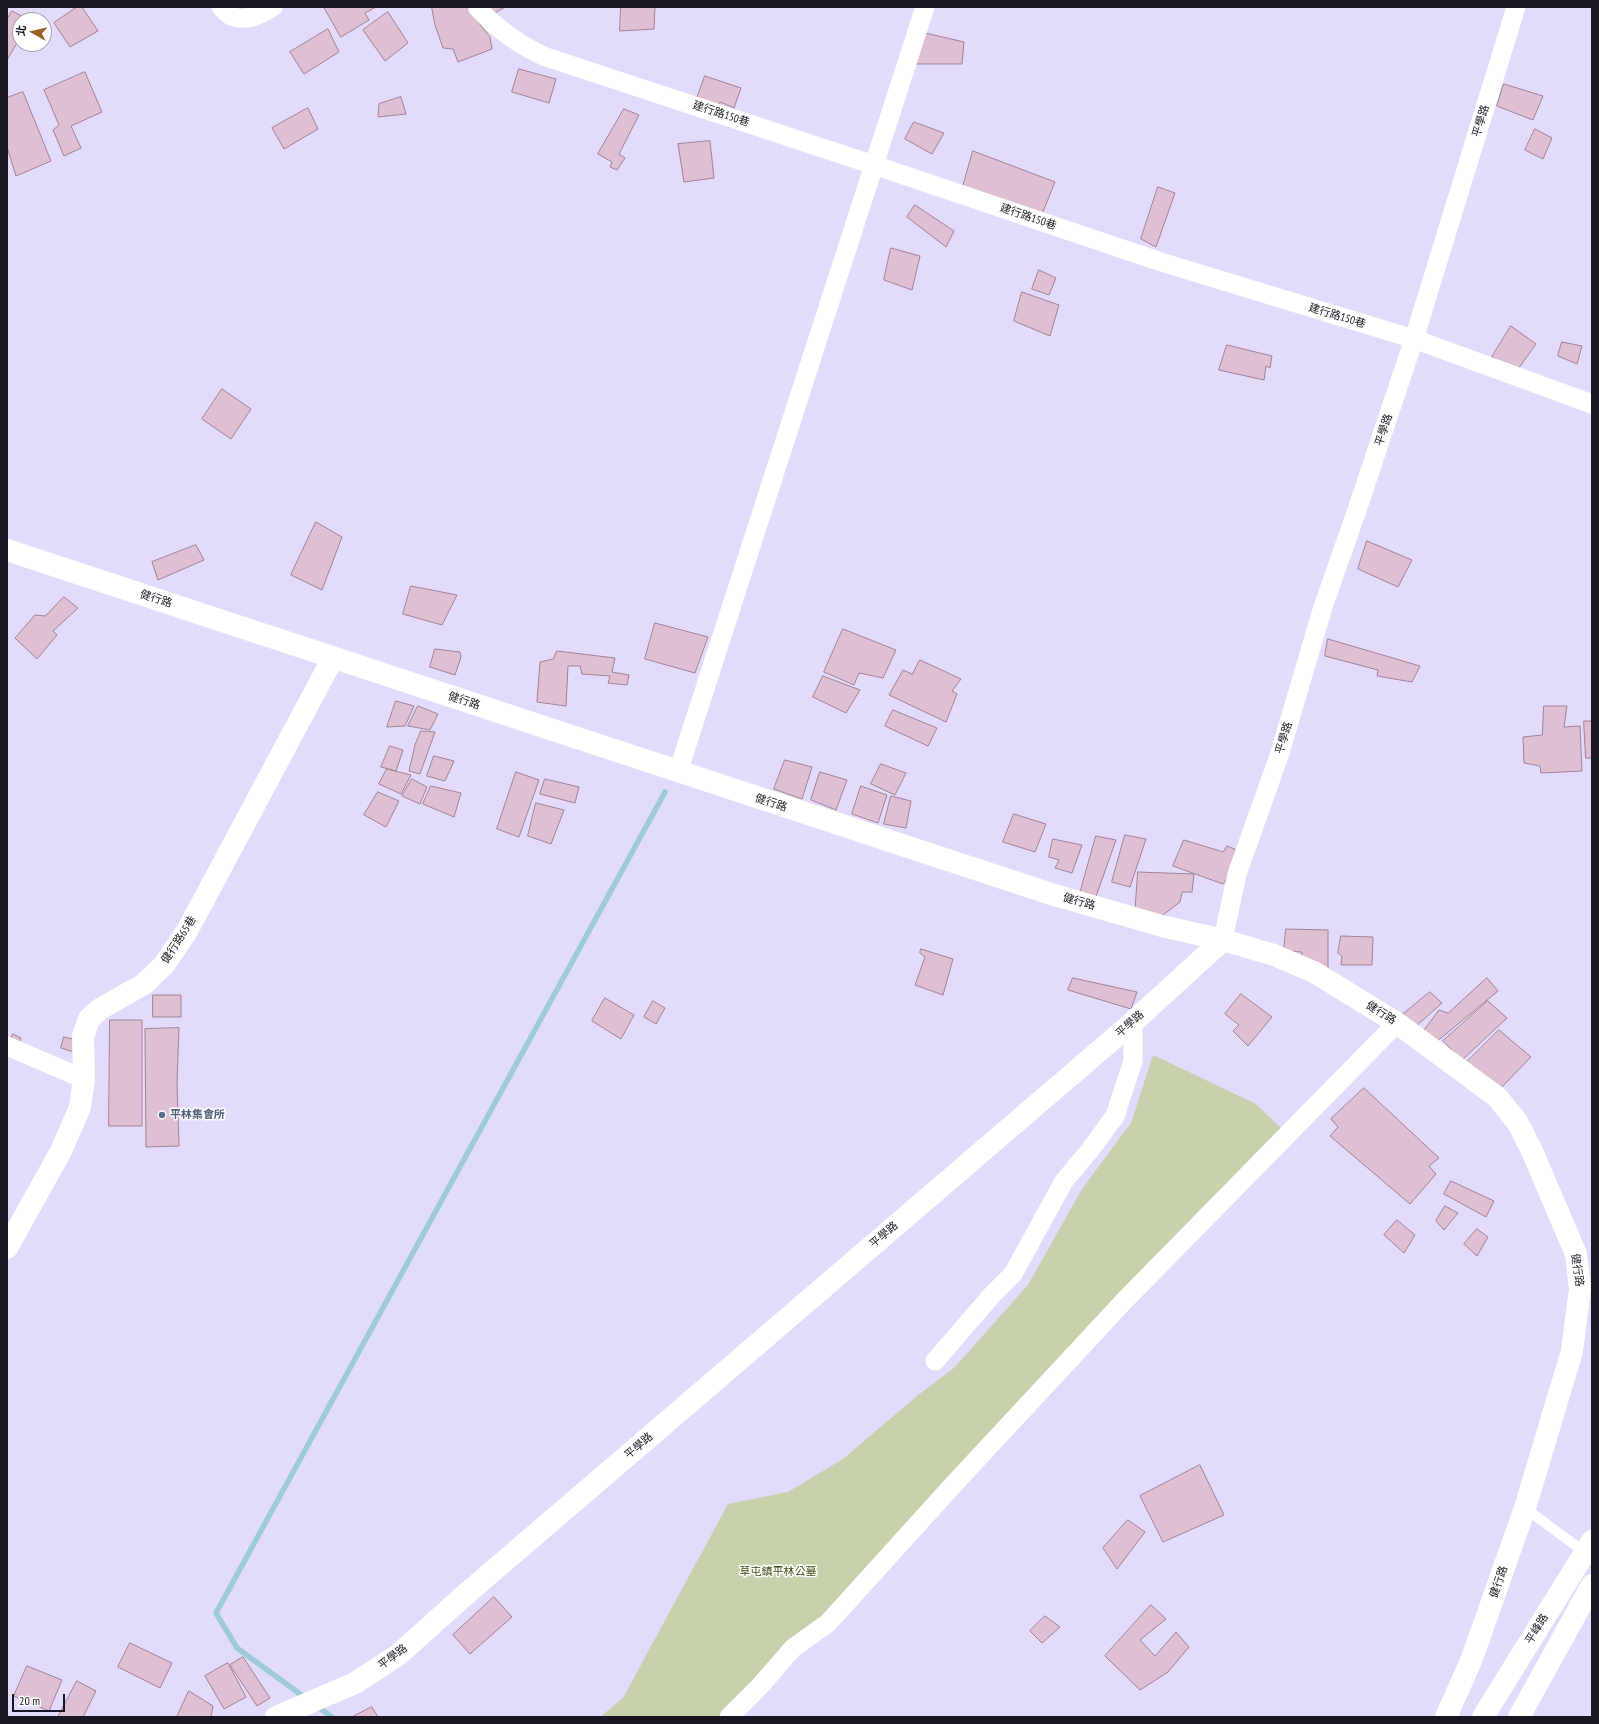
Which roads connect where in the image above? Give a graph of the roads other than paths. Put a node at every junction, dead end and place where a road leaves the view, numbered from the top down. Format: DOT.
graph roads {
  1 [pos="221,7"];
  2 [pos="273,7"];
  3 [pos="477,7"];
  4 [pos="925,7"];
  5 [pos="1516,7"];
  6 [pos="874,165"];
  7 [pos="1414,339"];
  8 [pos="1592,404"];
  9 [pos="7,550"];
  10 [pos="334,658"];
  11 [pos="678,772"];
  12 [pos="1223,940"];
  13 [pos="1133,1022"];
  14 [pos="1397,1023"];
  15 [pos="7,1046"];
  16 [pos="84,1078"];
  17 [pos="7,1248"];
  18 [pos="936,1361"];
  19 [pos="1525,1508"];
  20 [pos="1590,1550"];
  21 [pos="1592,1585"];
  22 [pos="276,1717"];
  23 [pos="729,1717"];
  24 [pos="1446,1717"];
  25 [pos="1483,1717"];
  26 [pos="1519,1717"];
  1 -- 2 [label="street"];
  3 -- 6 [label="street, 建行路150巷"];
  4 -- 6 [label="street"];
  5 -- 7 [label="street, 平學路"];
  6 -- 7 [label="street, 建行路150巷"];
  6 -- 11 [label="street"];
  7 -- 8 [label="street, 建行路150巷"];
  7 -- 12 [label="street, 平學路"];
  9 -- 10 [label="street, 健行路"];
  10 -- 11 [label="street, 健行路"];
  10 -- 16 [label="street, 健行路65巷"];
  11 -- 12 [label="street, 健行路"];
  12 -- 13 [label="street, 平學路"];
  12 -- 14 [label="street, 健行路"];
  13 -- 18 [label="street"];
  13 -- 22 [label="street, 平學路"];
  14 -- 19 [label="street, 健行路"];
  14 -- 23 [label="street"];
  15 -- 16 [label="street"];
  16 -- 17 [label="street, 健行路65巷"];
  19 -- 20 [label="lane"];
  19 -- 24 [label="street, 健行路"];
  20 -- 25 [label="street, 平峰路"];
  21 -- 26 [label="street"];
}
